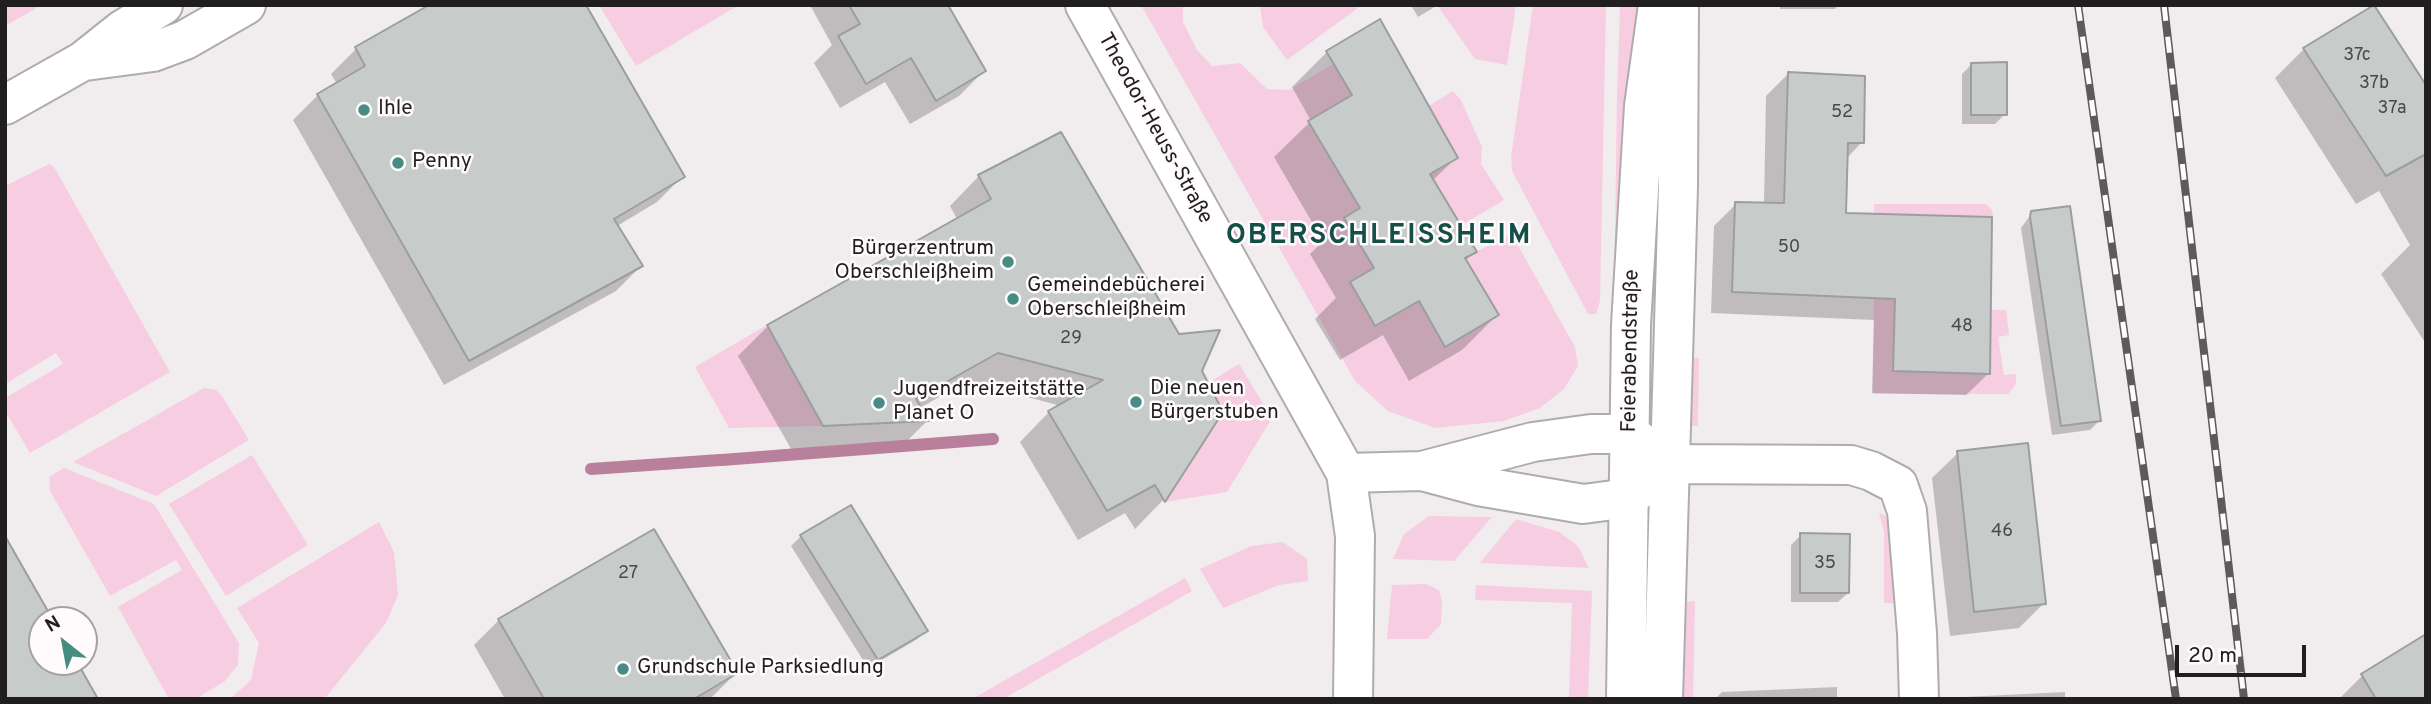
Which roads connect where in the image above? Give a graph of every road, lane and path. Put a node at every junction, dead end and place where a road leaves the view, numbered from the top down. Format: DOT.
graph roads {
  1 [pos="163,5"];
  2 [pos="246,5"];
  3 [pos="1084,5"];
  4 [pos="1658,5"];
  5 [pos="1679,5"];
  6 [pos="83,61"];
  7 [pos="5,105"];
  8 [pos="1630,434"];
  9 [pos="1669,464"];
  10 [pos="1422,471"];
  11 [pos="1346,473"];
  12 [pos="1629,498"];
  13 [pos="1353,699"];
  14 [pos="1626,699"];
  15 [pos="1663,699"];
  16 [pos="1919,699"];
  1 -- 6 [label="street"];
  2 -- 6 [label="street"];
  3 -- 11 [label="street, Theodor-Heuss-Straße"];
  4 -- 8 [label="street, Feierabendstraße"];
  5 -- 9 [label="street, Feierabendstraße"];
  6 -- 7 [label="street"];
  8 -- 9 [label="street"];
  8 -- 10 [label="street"];
  8 -- 12 [label="street, Feierabendstraße"];
  9 -- 12 [label="street"];
  9 -- 15 [label="street, Feierabendstraße"];
  9 -- 16 [label="street"];
  10 -- 11 [label="street"];
  10 -- 12 [label="street"];
  11 -- 13 [label="street, Theodor-Heuss-Straße"];
  12 -- 14 [label="street, Feierabendstraße"];
}
